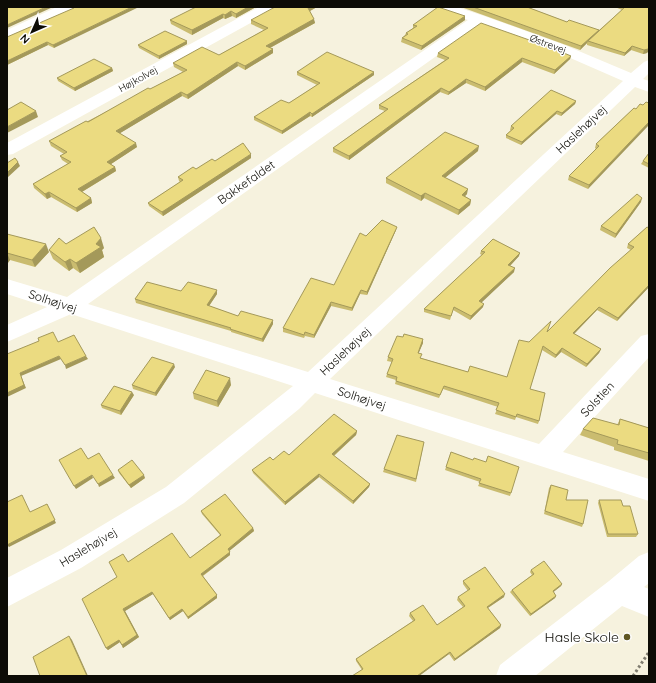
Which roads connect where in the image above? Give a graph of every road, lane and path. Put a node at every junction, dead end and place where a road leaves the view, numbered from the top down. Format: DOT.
graph roads {
  1 [pos="69,7"];
  2 [pos="269,7"];
  3 [pos="444,7"];
  4 [pos="480,20"];
  5 [pos="7,35"];
  6 [pos="644,77"];
  7 [pos="7,150"];
  8 [pos="7,286"];
  9 [pos="69,306"];
  10 [pos="7,334"];
  11 [pos="649,342"];
  12 [pos="312,382"];
  13 [pos="544,456"];
  14 [pos="649,490"];
  15 [pos="649,565"];
  16 [pos="619,591"];
  17 [pos="7,593"];
  18 [pos="649,603"];
  19 [pos="649,652"];
  20 [pos="511,676"];
  21 [pos="633,676"];
  1 -- 5 [label="street"];
  2 -- 7 [label="street, Højkolvej"];
  3 -- 4 [label="street, Østrevej"];
  4 -- 6 [label="street, Østrevej"];
  4 -- 9 [label="street, Bakkefaldet"];
  6 -- 12 [label="street, Haslehøjvej"];
  8 -- 9 [label="street, Solhøjvej"];
  9 -- 10 [label="street, Bakkefaldet"];
  9 -- 12 [label="street, Solhøjvej"];
  11 -- 13 [label="street, Solstien"];
  12 -- 13 [label="street, Solhøjvej"];
  12 -- 17 [label="street, Haslehøjvej"];
  13 -- 14 [label="street, Solhøjvej"];
  15 -- 16 [label="street"];
  16 -- 18 [label="street"];
  16 -- 20 [label="street"];
  19 -- 21 [label="path"];
}
